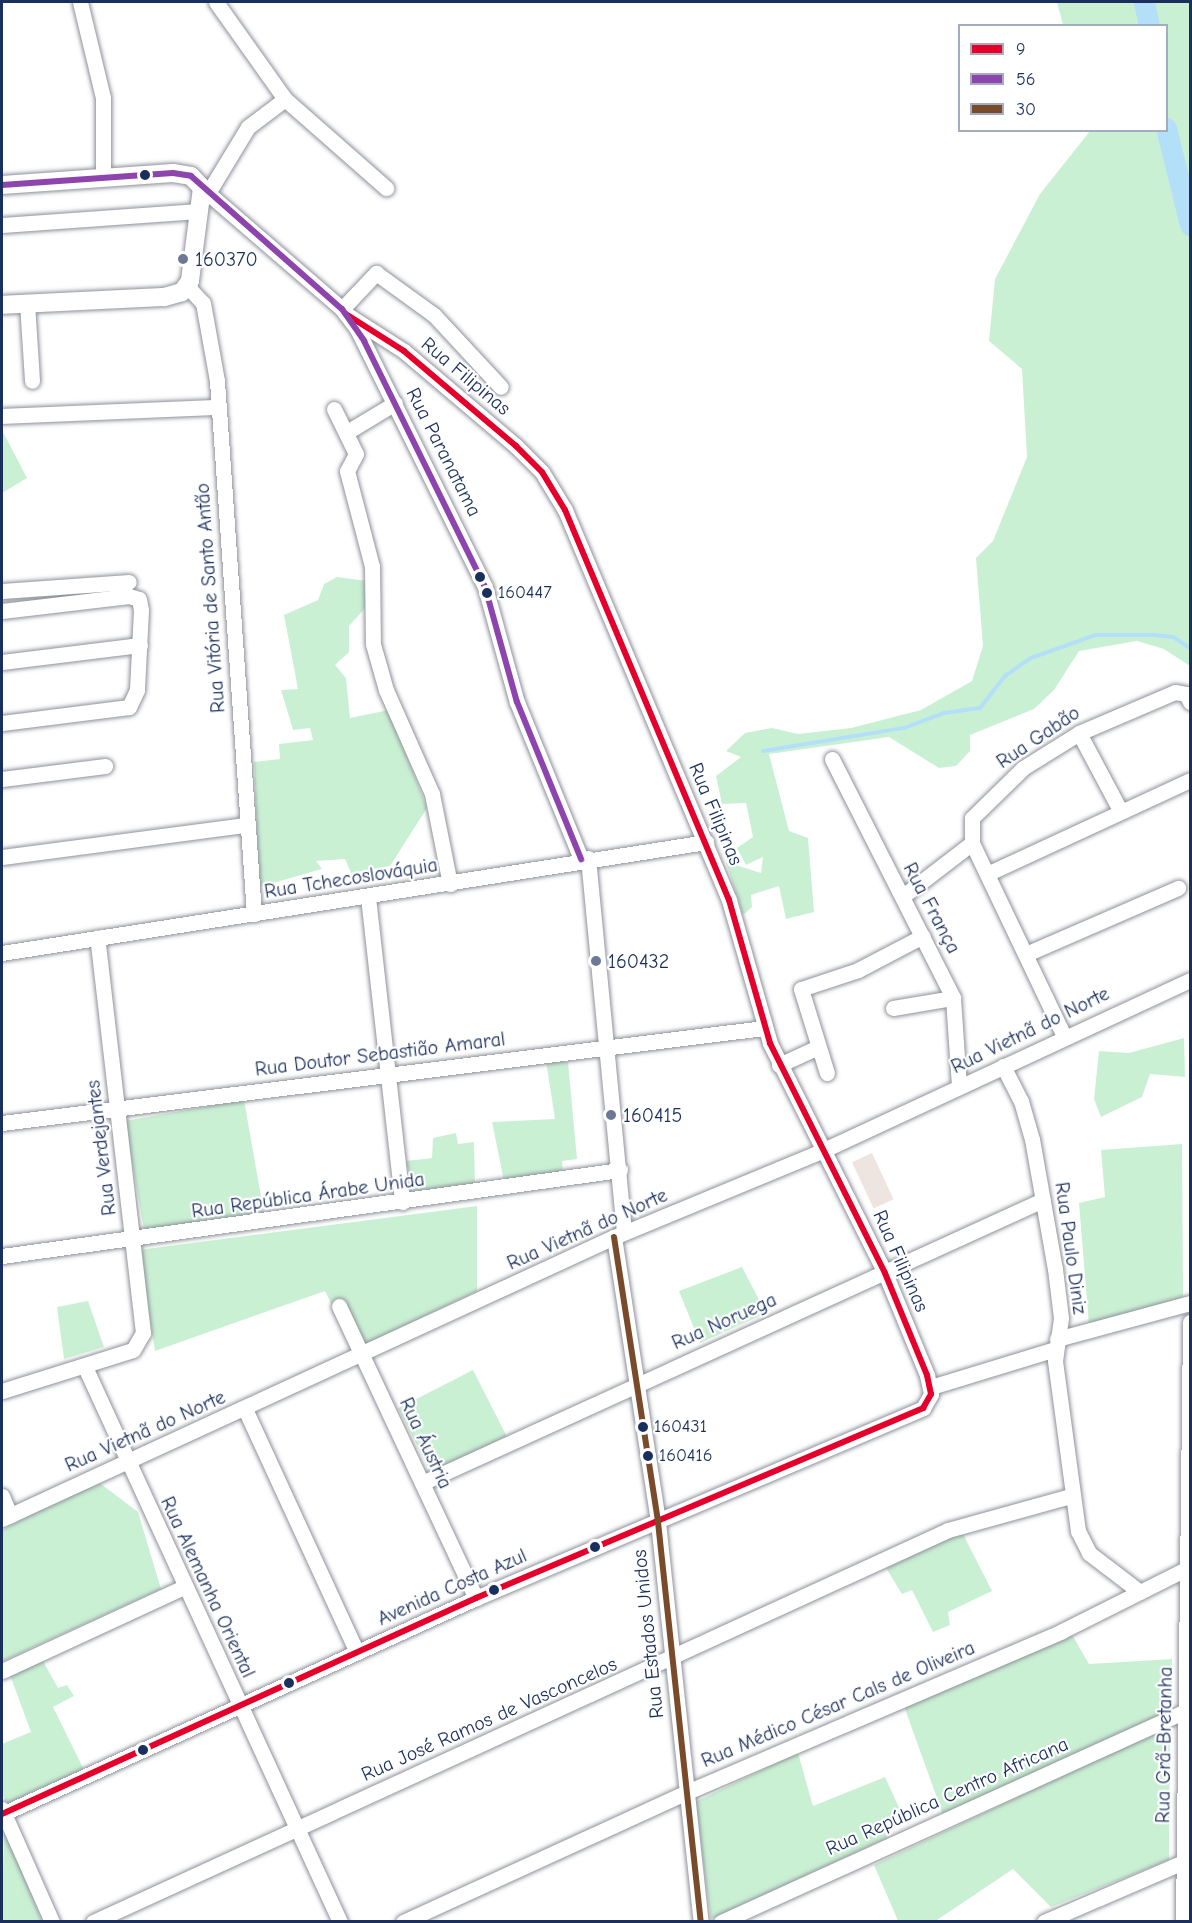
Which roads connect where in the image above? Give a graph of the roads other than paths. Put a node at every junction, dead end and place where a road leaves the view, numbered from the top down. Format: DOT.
graph roads {
  1 [pos="80,2"];
  2 [pos="216,2"];
  3 [pos="285,99"];
  4 [pos="104,177"];
  5 [pos="2,185"];
  6 [pos="386,188"];
  7 [pos="205,191"];
  8 [pos="199,211"];
  9 [pos="2,225"];
  10 [pos="188,286"];
  11 [pos="27,303"];
  12 [pos="2,304"];
  13 [pos="344,312"];
  14 [pos="32,381"];
  15 [pos="501,387"];
  16 [pos="395,403"];
  17 [pos="219,407"];
  18 [pos="334,409"];
  19 [pos="2,416"];
  20 [pos="347,432"];
  21 [pos="129,582"];
  22 [pos="2,591"];
  23 [pos="2,611"];
  24 [pos="140,645"];
  25 [pos="2,662"];
  26 [pos="1191,702"];
  27 [pos="2,723"];
  28 [pos="1079,733"];
  29 [pos="832,759"];
  30 [pos="105,766"];
  31 [pos="2,779"];
  32 [pos="1191,780"];
  33 [pos="1120,810"];
  34 [pos="246,825"];
  35 [pos="706,842"];
  36 [pos="972,843"];
  37 [pos="2,857"];
  38 [pos="584,858"];
  39 [pos="989,873"];
  40 [pos="450,884"];
  41 [pos="1178,888"];
  42 [pos="903,896"];
  43 [pos="368,897"];
  44 [pos="254,914"];
  45 [pos="922,936"];
  46 [pos="97,938"];
  47 [pos="2,953"];
  48 [pos="1026,954"];
  49 [pos="1191,980"];
  50 [pos="953,998"];
  51 [pos="893,1008"];
  52 [pos="764,1028"];
  53 [pos="1064,1036"];
  54 [pos="608,1046"];
  55 [pos="816,1048"];
  56 [pos="779,1065"];
  57 [pos="1003,1066"];
  58 [pos="827,1073"];
  59 [pos="387,1074"];
  60 [pos="959,1087"];
  61 [pos="117,1110"];
  62 [pos="2,1123"];
  63 [pos="826,1149"];
  64 [pos="620,1170"];
  65 [pos="1043,1200"];
  66 [pos="402,1202"];
  67 [pos="619,1234"];
  68 [pos="133,1241"];
  69 [pos="2,1257"];
  70 [pos="885,1274"];
  71 [pos="1191,1303"];
  72 [pos="339,1306"];
  73 [pos="1191,1322"];
  74 [pos="1056,1344"];
  75 [pos="361,1355"];
  76 [pos="85,1367"];
  77 [pos="636,1384"];
  78 [pos="931,1387"];
  79 [pos="2,1391"];
  80 [pos="245,1409"];
  81 [pos="1189,1432"];
  82 [pos="125,1459"];
  83 [pos="422,1483"];
  84 [pos="2,1496"];
  85 [pos="1071,1496"];
  86 [pos="6,1517"];
  87 [pos="658,1522"];
  88 [pos="1188,1568"];
  89 [pos="184,1587"];
  90 [pos="1140,1592"];
  91 [pos="476,1598"];
  92 [pos="1188,1640"];
  93 [pos="357,1652"];
  94 [pos="671,1659"];
  95 [pos="2,1671"];
  96 [pos="241,1706"];
  97 [pos="1188,1710"];
  98 [pos="1187,1776"];
  99 [pos="687,1792"];
  100 [pos="2,1812"];
  101 [pos="295,1830"];
  102 [pos="1187,1860"];
  103 [pos="1061,1918"];
  104 [pos="52,1922"];
  105 [pos="93,1922"];
  106 [pos="340,1922"];
  107 [pos="403,1922"];
  108 [pos="701,1922"];
  109 [pos="721,1922"];
  110 [pos="1044,1922"];
  111 [pos="1183,1922"];
  1 -- 4 [label="street"];
  2 -- 3 [label="street"];
  3 -- 6 [label="street"];
  3 -- 7 [label="street"];
  4 -- 5 [label="main road, Rua Paranatama"];
  4 -- 7 [label="main road, Rua Paranatama"];
  7 -- 8 [label="main road"];
  7 -- 13 [label="street, Rua Paranatama"];
  8 -- 9 [label="street"];
  8 -- 10 [label="main road"];
  10 -- 11 [label="main road"];
  10 -- 17 [label="street, Rua Vitória de Santo Antão"];
  11 -- 12 [label="main road"];
  11 -- 14 [label="street"];
  13 -- 15 [label="street"];
  13 -- 16 [label="street, Rua Paranatama"];
  13 -- 35 [label="street, Rua Filipinas"];
  16 -- 20 [label="street"];
  16 -- 38 [label="street, Rua Paranatama"];
  17 -- 19 [label="street"];
  17 -- 34 [label="street, Rua Vitória de Santo Antão"];
  18 -- 20 [label="street"];
  20 -- 40 [label="street"];
  21 -- 22 [label="street"];
  23 -- 24 [label="street"];
  24 -- 25 [label="street"];
  24 -- 27 [label="street"];
  26 -- 28 [label="street, Rua Gabão"];
  28 -- 33 [label="street"];
  28 -- 36 [label="street, Rua Gabão"];
  29 -- 42 [label="street, Rua França"];
  30 -- 31 [label="street"];
  32 -- 33 [label="street"];
  33 -- 39 [label="street"];
  34 -- 37 [label="street"];
  34 -- 44 [label="street, Rua Vitória de Santo Antão"];
  35 -- 38 [label="street, Rua Tchecoslováquia"];
  35 -- 52 [label="street, Rua Filipinas"];
  36 -- 39 [label="street"];
  36 -- 42 [label="street"];
  38 -- 40 [label="street, Rua Tchecoslováquia"];
  38 -- 54 [label="street, Rua Paranatama"];
  39 -- 48 [label="street"];
  40 -- 43 [label="street, Rua Tchecoslováquia"];
  41 -- 48 [label="street"];
  42 -- 45 [label="street, Rua França"];
  43 -- 44 [label="street, Rua Tchecoslováquia"];
  43 -- 59 [label="street"];
  44 -- 46 [label="street, Rua Tchecoslováquia"];
  45 -- 50 [label="street, Rua França"];
  45 -- 55 [label="street"];
  46 -- 47 [label="street, Rua Tchecoslováquia"];
  46 -- 61 [label="street, Rua Verdejantes"];
  48 -- 53 [label="street"];
  49 -- 53 [label="street, Rua Vietnã do Norte"];
  50 -- 51 [label="street"];
  50 -- 60 [label="street, Rua França"];
  52 -- 54 [label="street, Rua Doutor Sebastião Amaral"];
  52 -- 56 [label="street, Rua Filipinas"];
  53 -- 57 [label="street, Rua Vietnã do Norte"];
  54 -- 59 [label="street, Rua Doutor Sebastião Amaral"];
  54 -- 64 [label="street, Rua Paranatama"];
  55 -- 56 [label="street"];
  55 -- 58 [label="street"];
  56 -- 63 [label="street, Rua Filipinas"];
  57 -- 60 [label="street, Rua Vietnã do Norte"];
  57 -- 65 [label="street, Rua Paulo Diniz"];
  59 -- 61 [label="street, Rua Doutor Sebastião Amaral"];
  59 -- 66 [label="street"];
  60 -- 63 [label="street, Rua Vietnã do Norte"];
  61 -- 62 [label="street, Rua Doutor Sebastião Amaral"];
  61 -- 68 [label="street, Rua Verdejantes"];
  63 -- 67 [label="street, Rua Vietnã do Norte"];
  63 -- 70 [label="street, Rua Filipinas"];
  64 -- 66 [label="street, Rua República Árabe Unida"];
  64 -- 67 [label="street, Rua Paranatama"];
  65 -- 70 [label="street, Rua Noruega"];
  65 -- 74 [label="street, Rua Paulo Diniz"];
  66 -- 68 [label="street, Rua República Árabe Unida"];
  67 -- 75 [label="street, Rua Vietnã do Norte"];
  67 -- 77 [label="street, Rua Estados Unidos"];
  68 -- 69 [label="street, Rua República Árabe Unida"];
  68 -- 76 [label="street, Rua Verdejantes"];
  70 -- 77 [label="street, Rua Noruega"];
  70 -- 78 [label="street, Rua Filipinas"];
  71 -- 74 [label="street"];
  72 -- 75 [label="street, Rua Áustria"];
  73 -- 81 [label="street, Rua Grã-Bretanha"];
  74 -- 78 [label="street"];
  74 -- 85 [label="street, Rua Paulo Diniz"];
  75 -- 80 [label="street, Rua Vietnã do Norte"];
  75 -- 83 [label="street, Rua Áustria"];
  76 -- 79 [label="street"];
  76 -- 82 [label="street, Rua Alemanha Oriental"];
  77 -- 83 [label="street, Rua Noruega"];
  77 -- 87 [label="street, Rua Estados Unidos"];
  78 -- 87 [label="street, Avenida Costa Azul"];
  80 -- 82 [label="street, Rua Vietnã do Norte"];
  80 -- 93 [label="street"];
  81 -- 88 [label="street, Rua Grã-Bretanha"];
  82 -- 86 [label="street, Rua Vietnã do Norte"];
  82 -- 89 [label="street, Rua Alemanha Oriental"];
  83 -- 91 [label="street, Rua Áustria"];
  84 -- 86 [label="street"];
  85 -- 90 [label="street, Rua Paulo Diniz"];
  85 -- 94 [label="street, Rua José Ramos de Vasconcelos"];
  87 -- 91 [label="street, Avenida Costa Azul"];
  87 -- 94 [label="street, Rua Estados Unidos"];
  88 -- 90 [label="street, Rua Médico César Cals de Oliveira"];
  88 -- 92 [label="street, Rua Grã-Bretanha"];
  89 -- 95 [label="street"];
  89 -- 96 [label="street, Rua Alemanha Oriental"];
  90 -- 99 [label="street, Rua Médico César Cals de Oliveira"];
  91 -- 93 [label="street, Avenida Costa Azul"];
  92 -- 97 [label="street, Rua Grã-Bretanha"];
  93 -- 96 [label="street, Avenida Costa Azul"];
  94 -- 99 [label="street, Rua Estados Unidos"];
  94 -- 101 [label="street, Rua José Ramos de Vasconcelos"];
  96 -- 100 [label="street, Avenida Costa Azul"];
  96 -- 101 [label="street, Rua Alemanha Oriental"];
  97 -- 98 [label="street, Rua Grã-Bretanha"];
  97 -- 109 [label="street, Rua República Centro Africana"];
  98 -- 102 [label="street, Rua Grã-Bretanha"];
  99 -- 107 [label="street, Rua Médico César Cals de Oliveira"];
  99 -- 108 [label="street, Rua Estados Unidos"];
  100 -- 104 [label="street"];
  101 -- 105 [label="street, Rua José Ramos de Vasconcelos"];
  101 -- 106 [label="street, Rua Alemanha Oriental"];
  102 -- 103 [label="street"];
  102 -- 111 [label="street, Rua Grã-Bretanha"];
  103 -- 110 [label="street"];
}
